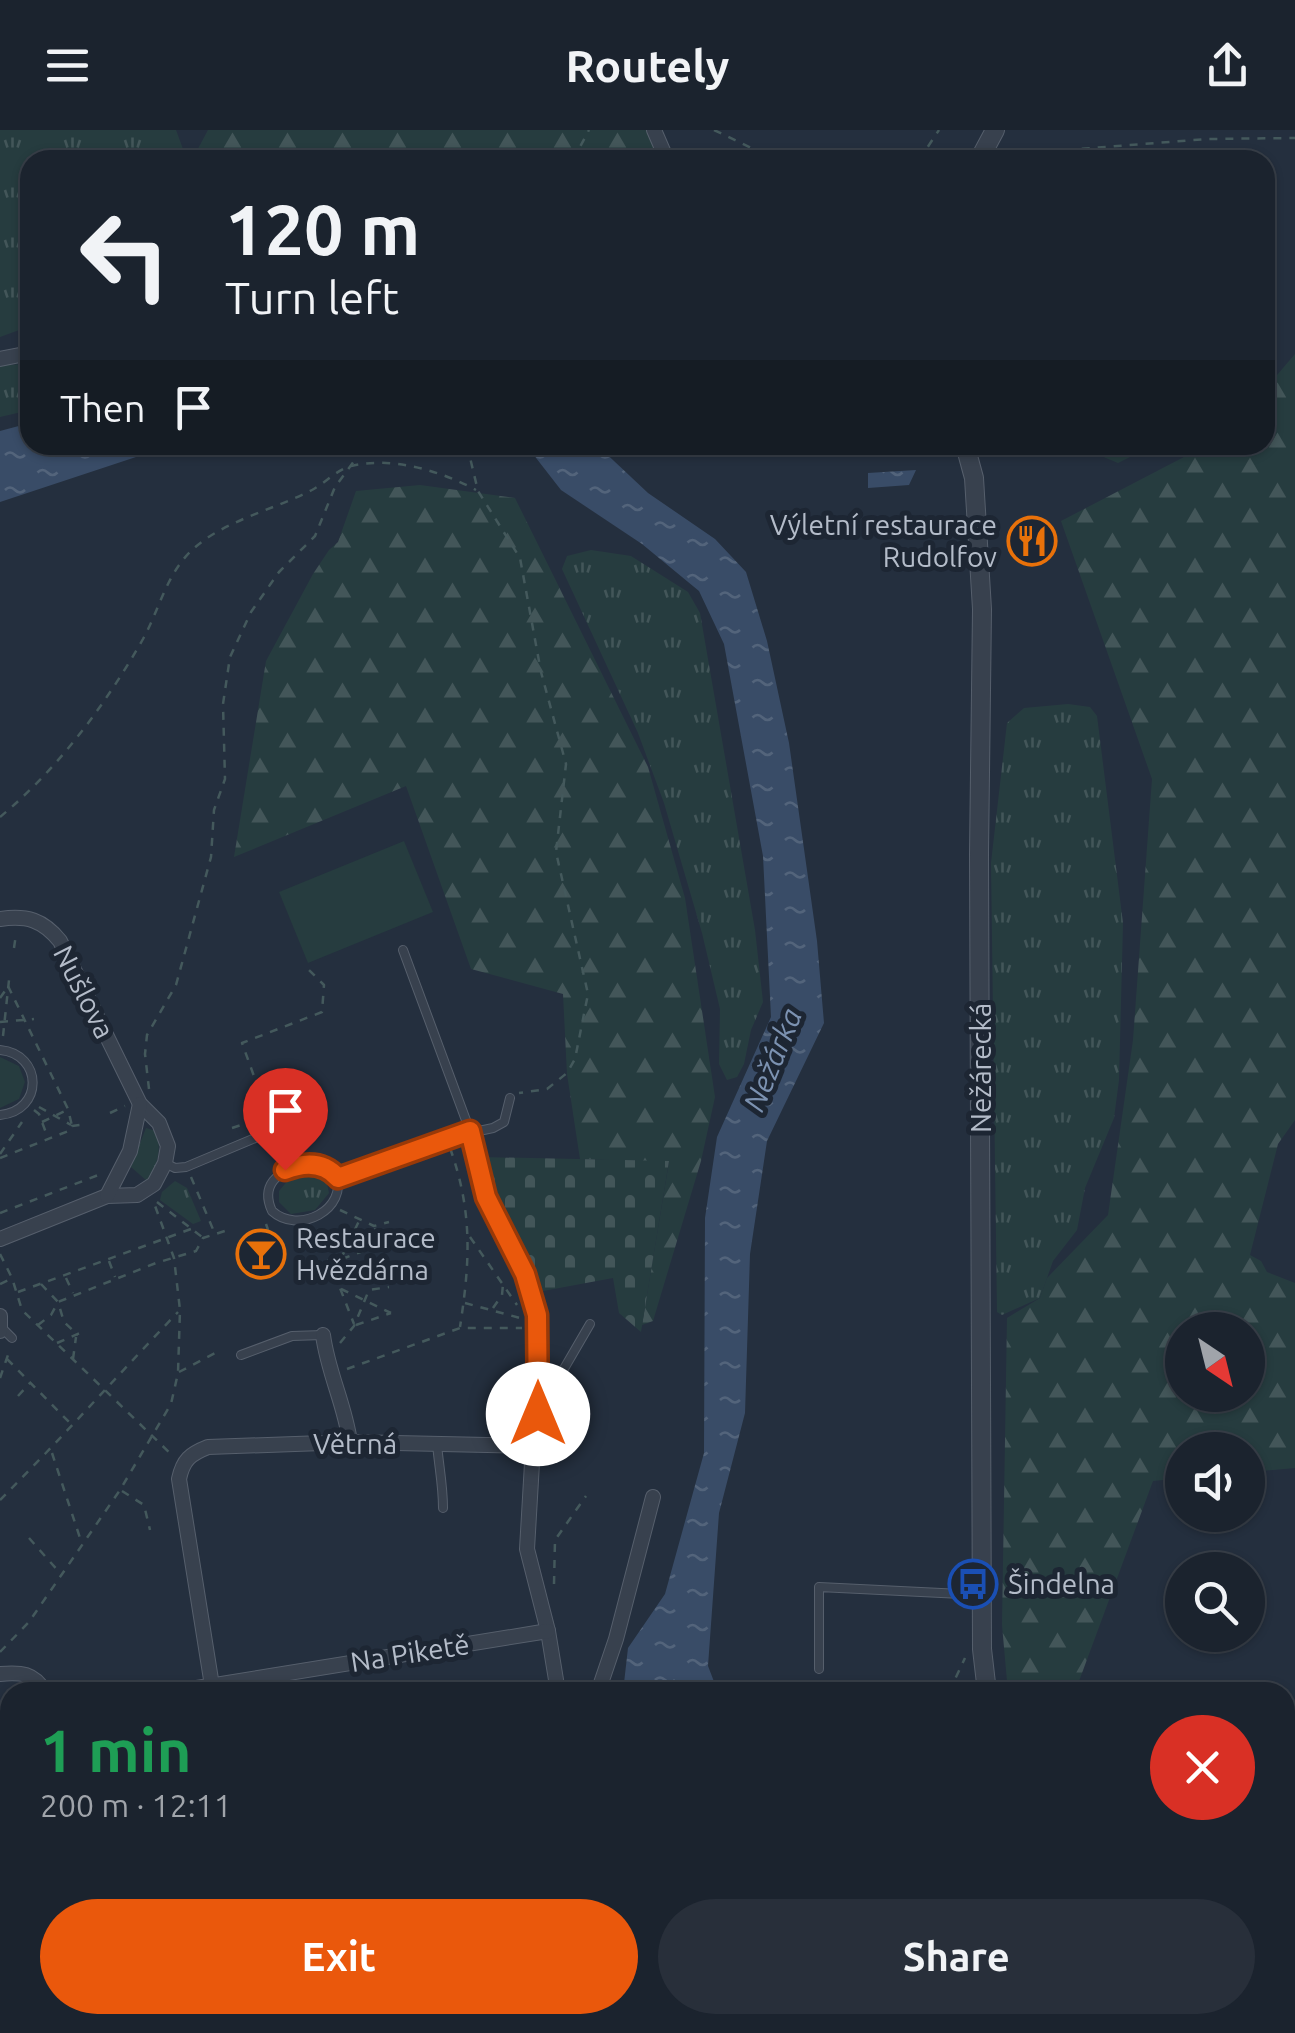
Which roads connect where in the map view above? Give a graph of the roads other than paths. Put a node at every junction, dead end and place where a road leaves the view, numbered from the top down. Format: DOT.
graph roads {
  1 [pos="968,455"];
  2 [pos="1,917"];
  3 [pos="403,950"];
  4 [pos="0,1050"];
  5 [pos="289,1080"];
  6 [pos="510,1098"];
  7 [pos="133,1105"];
  8 [pos="0,1115"];
  9 [pos="470,1131"];
  10 [pos="165,1164"];
  11 [pos="338,1178"];
  12 [pos="107,1196"];
  13 [pos="0,1240"];
  14 [pos="0,1316"];
  15 [pos="590,1324"];
  16 [pos="4,1332"];
  17 [pos="323,1335"];
  18 [pos="241,1355"];
  19 [pos="538,1414"];
  20 [pos="350,1442"];
  21 [pos="437,1444"];
  22 [pos="533,1446"];
  23 [pos="652,1497"];
  24 [pos="443,1508"];
  25 [pos="982,1596"];
  26 [pos="548,1631"];
  27 [pos="820,1669"];
  28 [pos="0,1674"];
  29 [pos="36,1682"];
  30 [pos="211,1682"];
  31 [pos="247,1682"];
  32 [pos="556,1682"];
  33 [pos="601,1682"];
  34 [pos="986,1682"];
  1 -- 25 [label="street, Nežárecká"];
  2 -- 7 [label="street, Nušlova"];
  3 -- 9 [label="lane"];
  4 -- 8 [label="lane"];
  5 -- 10 [label="lane"];
  6 -- 9 [label="lane"];
  7 -- 10 [label="street, Nušlova"];
  7 -- 12 [label="street"];
  9 -- 11 [label="lane"];
  9 -- 19 [label="street"];
  10 -- 12 [label="street"];
  11 -- 11 [label="lane"];
  12 -- 13 [label="street"];
  14 -- 16 [label="street"];
  15 -- 19 [label="lane"];
  17 -- 18 [label="lane"];
  17 -- 20 [label="street"];
  19 -- 22 [label="street"];
  20 -- 21 [label="street, Větrná"];
  20 -- 30 [label="street, Větrná"];
  21 -- 22 [label="street, Větrná"];
  21 -- 24 [label="lane"];
  22 -- 26 [label="street"];
  23 -- 33 [label="street"];
  25 -- 27 [label="lane"];
  25 -- 34 [label="street, Nežárecká"];
  26 -- 31 [label="street, Na Piketě"];
  26 -- 32 [label="street"];
  28 -- 29 [label="street"];
}
